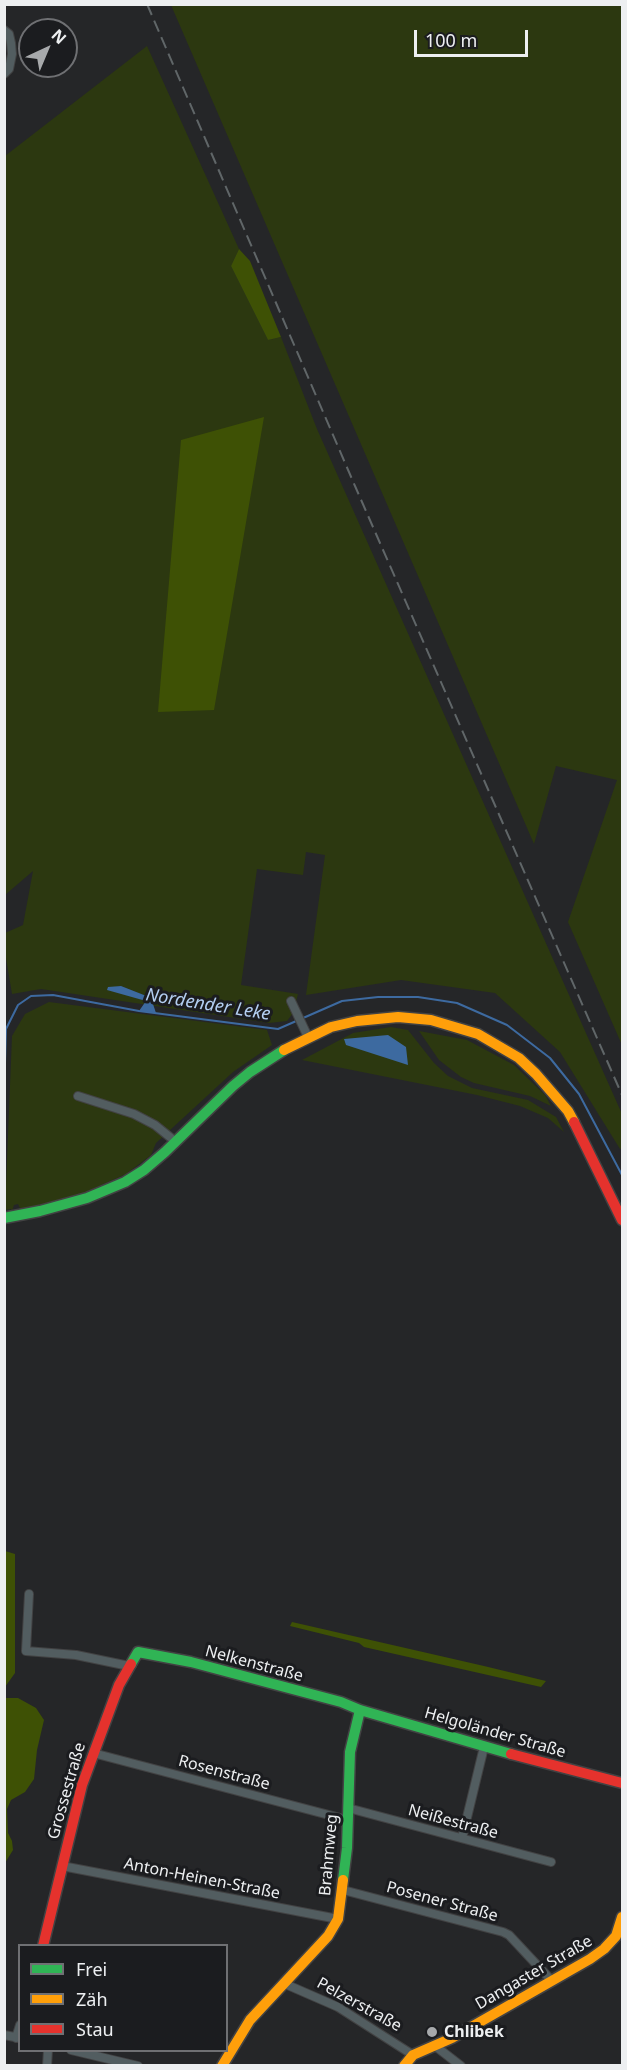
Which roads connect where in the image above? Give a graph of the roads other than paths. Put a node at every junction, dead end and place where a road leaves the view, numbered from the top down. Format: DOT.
graph roads {
  1 [pos="4,30"];
  2 [pos="4,74"];
  3 [pos="291,1001"];
  4 [pos="308,1037"];
  5 [pos="78,1096"];
  6 [pos="176,1142"];
  7 [pos="8,1217"];
  8 [pos="622,1220"];
  9 [pos="29,1594"];
  10 [pos="138,1652"];
  11 [pos="129,1665"];
  12 [pos="360,1710"];
  13 [pos="484,1747"];
  14 [pos="93,1753"];
  15 [pos="622,1784"];
  16 [pos="348,1808"];
  17 [pos="348,1820"];
  18 [pos="462,1838"];
  19 [pos="551,1862"];
  20 [pos="62,1866"];
  21 [pos="343,1890"];
  22 [pos="622,1917"];
  23 [pos="338,1919"];
  24 [pos="619,1935"];
  25 [pos="43,1944"];
  26 [pos="551,1980"];
  27 [pos="283,1983"];
  28 [pos="4,2035"];
  29 [pos="18,2038"];
  30 [pos="434,2045"];
  31 [pos="79,2052"];
  32 [pos="413,2055"];
  33 [pos="138,2066"];
  34 [pos="222,2066"];
  35 [pos="404,2066"];
  36 [pos="461,2066"];
  1 -- 2 [label="street"];
  3 -- 4 [label="street"];
  4 -- 6 [label="street"];
  4 -- 8 [label="street"];
  5 -- 6 [label="street"];
  6 -- 7 [label="street"];
  9 -- 11 [label="street"];
  10 -- 11 [label="street, Grossestraße"];
  10 -- 12 [label="street, Nelkenstraße"];
  11 -- 14 [label="street, Grossestraße"];
  12 -- 13 [label="street, Helgoländer Straße"];
  12 -- 16 [label="street, Brahmweg"];
  13 -- 15 [label="street, Helgoländer Straße"];
  13 -- 18 [label="street"];
  14 -- 17 [label="street, Rosenstraße"];
  14 -- 20 [label="street, Grossestraße"];
  16 -- 17 [label="street, Brahmweg"];
  16 -- 18 [label="street, Neißestraße"];
  17 -- 21 [label="street, Brahmweg"];
  18 -- 19 [label="street, Neißestraße"];
  20 -- 23 [label="street, Anton-Heinen-Straße"];
  20 -- 25 [label="street, Grossestraße"];
  21 -- 23 [label="street, Brahmweg"];
  21 -- 26 [label="street, Posener Straße"];
  22 -- 24 [label="street, Dangaster Straße"];
  23 -- 27 [label="street, Brahmweg"];
  24 -- 26 [label="street, Dangaster Straße"];
  26 -- 30 [label="street, Dangaster Straße"];
  27 -- 32 [label="street, Pelzerstraße"];
  27 -- 34 [label="street"];
  28 -- 29 [label="street"];
  30 -- 32 [label="street, Dangaster Straße"];
  30 -- 36 [label="street"];
  31 -- 33 [label="street"];
  32 -- 35 [label="street"];
}
